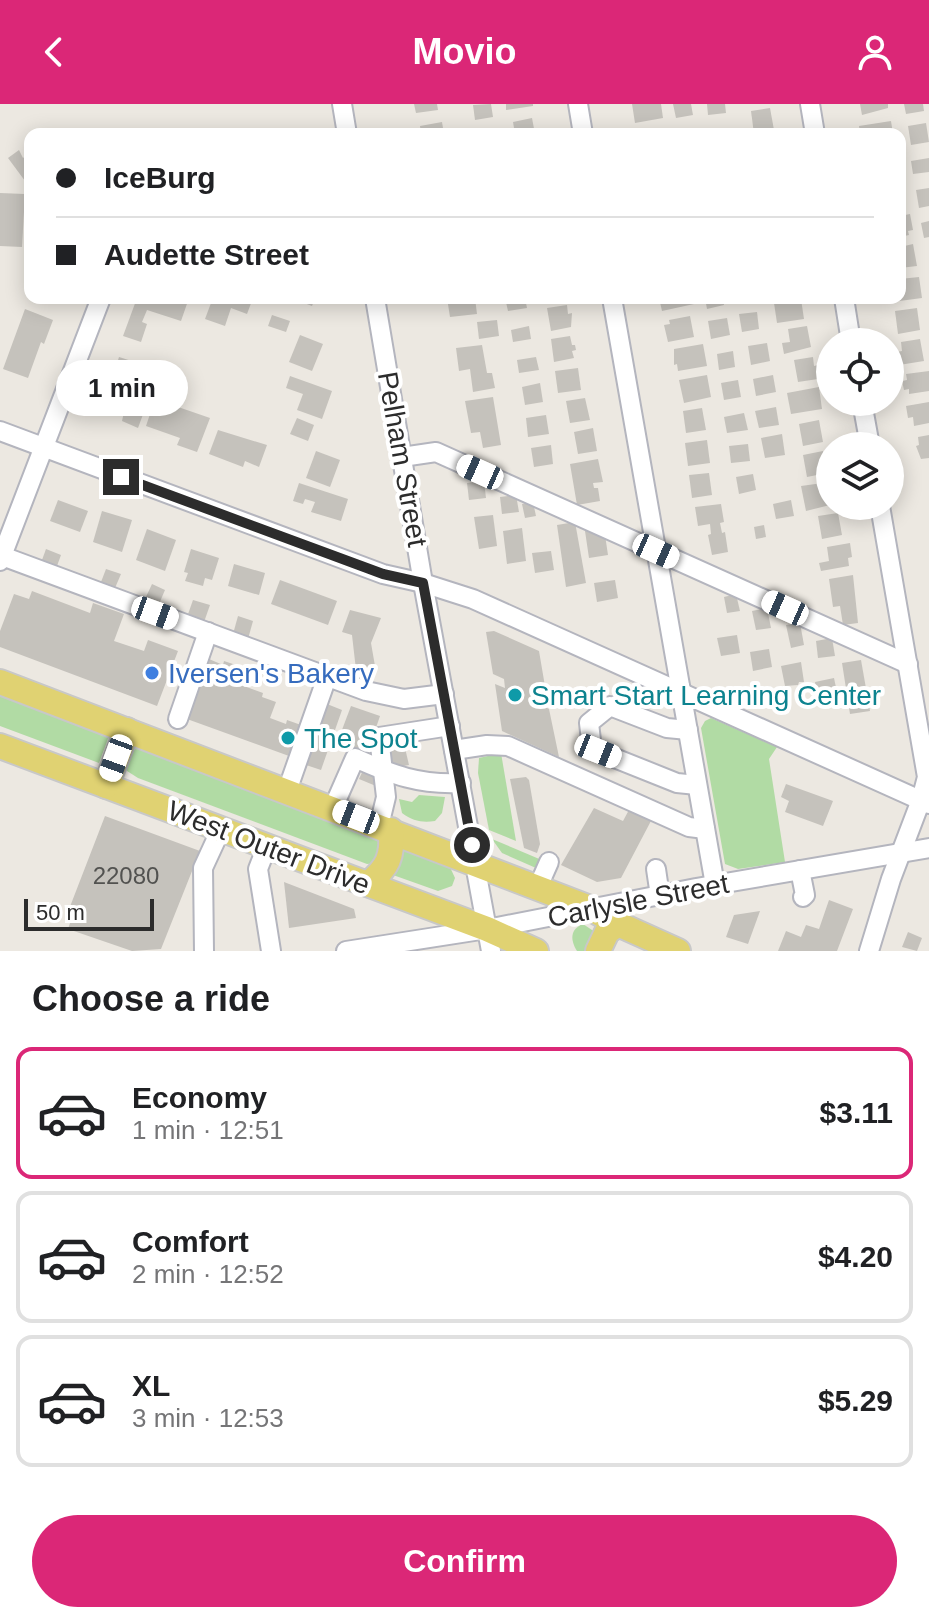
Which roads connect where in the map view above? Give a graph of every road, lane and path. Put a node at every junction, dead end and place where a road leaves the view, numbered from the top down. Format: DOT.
graph roads {
  1 [pos="342,104"];
  2 [pos="578,104"];
  3 [pos="810,104"];
  4 [pos="346,128"];
  5 [pos="582,128"];
  6 [pos="814,128"];
  7 [pos="99,304"];
  8 [pos="376,304"];
  9 [pos="613,304"];
  10 [pos="845,304"];
  11 [pos="849,328"];
  12 [pos="0,431"];
  13 [pos="43,448"];
  14 [pos="402,457"];
  15 [pos="882,520"];
  16 [pos="656,551"];
  17 [pos="1,558"];
  18 [pos="423,583"];
  19 [pos="208,632"];
  20 [pos="908,664"];
  21 [pos="327,677"];
  22 [pos="0,682"];
  23 [pos="682,693"];
  24 [pos="444,694"];
  25 [pos="178,719"];
  26 [pos="450,726"];
  27 [pos="127,730"];
  28 [pos="688,730"];
  29 [pos="0,746"];
  30 [pos="454,750"];
  31 [pos="382,770"];
  32 [pos="461,783"];
  33 [pos="697,785"];
  34 [pos="106,786"];
  35 [pos="287,791"];
  36 [pos="925,802"];
  37 [pos="333,808"];
  38 [pos="385,828"];
  39 [pos="221,829"];
  40 [pos="705,829"];
  41 [pos="267,846"];
  42 [pos="929,848"];
  43 [pos="903,851"];
  44 [pos="475,862"];
  45 [pos="549,862"];
  46 [pos="656,869"];
  47 [pos="800,870"];
  48 [pos="368,884"];
  49 [pos="715,885"];
  50 [pos="538,887"];
  51 [pos="660,896"];
  52 [pos="803,897"];
  53 [pos="590,908"];
  54 [pos="618,924"];
  55 [pos="489,940"];
  56 [pos="204,951"];
  57 [pos="271,951"];
  58 [pos="346,951"];
  59 [pos="536,951"];
  60 [pos="598,951"];
  61 [pos="678,951"];
  62 [pos="869,951"];
  1 -- 4 [label="street"];
  2 -- 5 [label="street"];
  3 -- 6 [label="street"];
  7 -- 13 [label="street"];
  8 -- 14 [label="street, Pelham Street"];
  9 -- 16 [label="street"];
  10 -- 11 [label="street"];
  12 -- 13 [label="street"];
  13 -- 17 [label="street"];
  13 -- 18 [label="street"];
  14 -- 16 [label="street"];
  14 -- 18 [label="street, Pelham Street"];
  15 -- 20 [label="street"];
  16 -- 20 [label="street"];
  16 -- 23 [label="street"];
  17 -- 19 [label="street"];
  18 -- 23 [label="street"];
  18 -- 24 [label="street, Pelham Street"];
  19 -- 21 [label="street"];
  19 -- 25 [label="street"];
  20 -- 36 [label="street"];
  21 -- 24 [label="street"];
  21 -- 35 [label="street"];
  22 -- 27 [label="main road, West Outer Drive"];
  23 -- 28 [label="street"];
  23 -- 36 [label="street"];
  24 -- 26 [label="street, Pelham Street"];
  26 -- 30 [label="street, Pelham Street"];
  26 -- 31 [label="street"];
  27 -- 34 [label="main road"];
  27 -- 35 [label="main road, West Outer Drive"];
  28 -- 33 [label="street"];
  28 -- 33 [label="street"];
  29 -- 34 [label="main road, West Outer Drive"];
  30 -- 32 [label="street, Pelham Street"];
  30 -- 40 [label="street"];
  31 -- 32 [label="street"];
  31 -- 37 [label="street"];
  31 -- 38 [label="street"];
  32 -- 44 [label="street, Pelham Street"];
  33 -- 40 [label="street"];
  34 -- 39 [label="main road, West Outer Drive"];
  35 -- 37 [label="main road, West Outer Drive"];
  36 -- 43 [label="street"];
  37 -- 38 [label="main road, West Outer Drive"];
  38 -- 44 [label="main road, West Outer Drive"];
  38 -- 48 [label="main road"];
  39 -- 41 [label="main road, West Outer Drive"];
  39 -- 56 [label="street"];
  40 -- 49 [label="street"];
  41 -- 48 [label="main road, West Outer Drive"];
  41 -- 57 [label="street"];
  42 -- 43 [label="street, Carlysle Street"];
  43 -- 47 [label="street, Carlysle Street"];
  43 -- 62 [label="street"];
  44 -- 50 [label="main road, West Outer Drive"];
  44 -- 55 [label="street, Pelham Street"];
  45 -- 50 [label="street"];
  46 -- 51 [label="street"];
  47 -- 49 [label="street, Carlysle Street"];
  47 -- 52 [label="street"];
  48 -- 55 [label="main road, West Outer Drive"];
  49 -- 51 [label="street, Carlysle Street"];
  50 -- 53 [label="main road, West Outer Drive"];
  51 -- 53 [label="street, Carlysle Street"];
  53 -- 54 [label="main road, West Outer Drive"];
  53 -- 55 [label="street, Carlysle Street"];
  54 -- 60 [label="main road"];
  54 -- 61 [label="main road, West Outer Drive"];
  55 -- 58 [label="street, Carlysle Street"];
  55 -- 59 [label="main road, West Outer Drive"];
}
